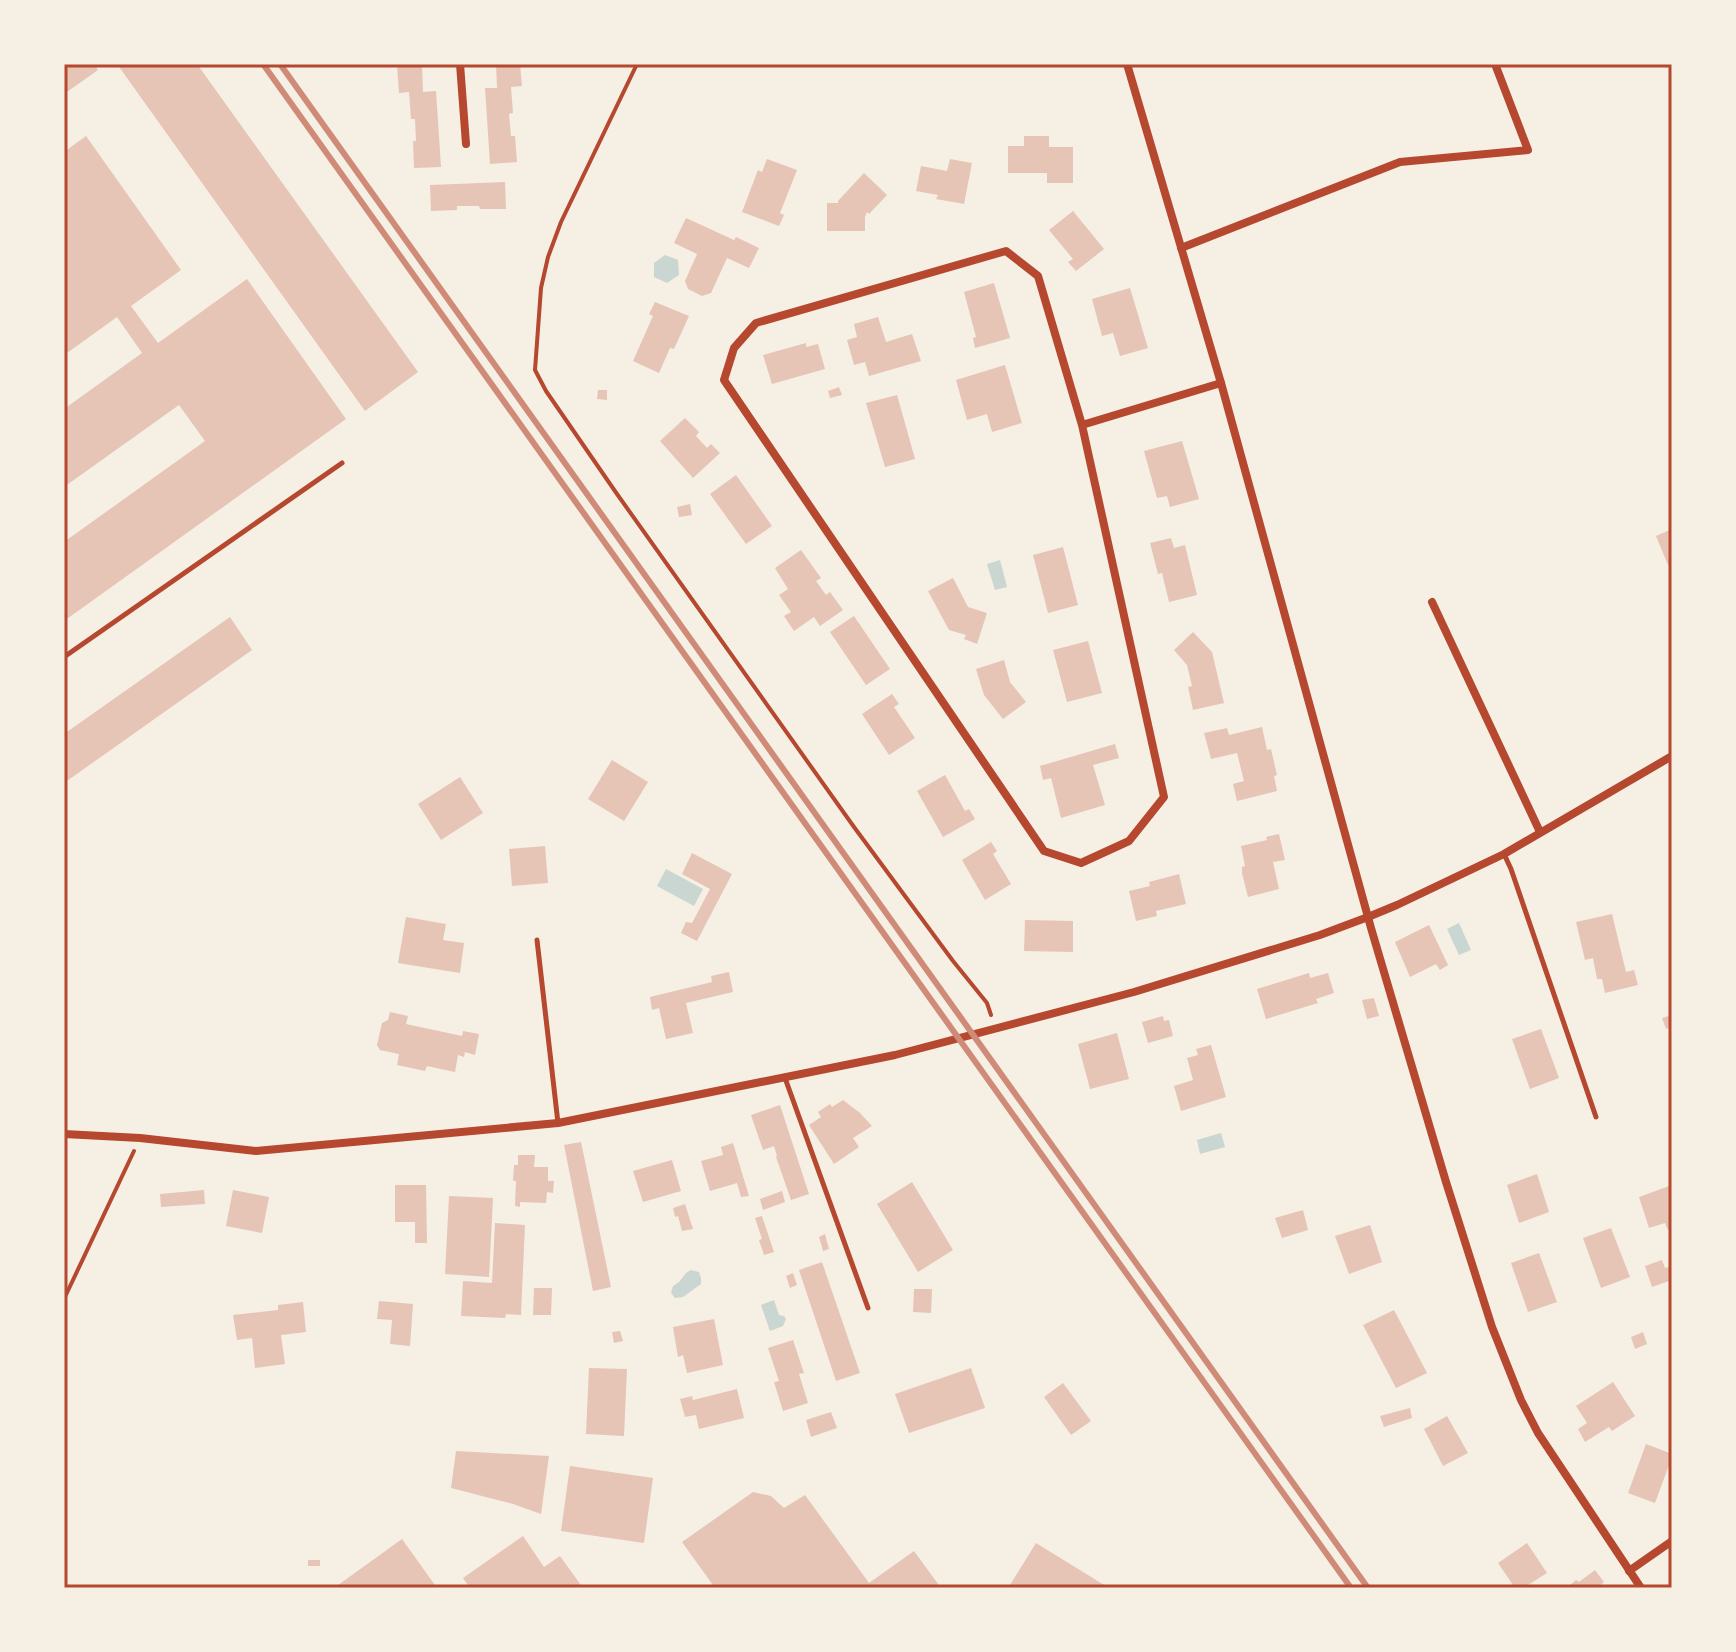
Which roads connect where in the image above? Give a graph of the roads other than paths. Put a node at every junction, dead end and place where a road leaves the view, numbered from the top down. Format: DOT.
graph roads {
  1 [pos="460,64"];
  2 [pos="1127,64"];
  3 [pos="1495,64"];
  4 [pos="466,144"];
  5 [pos="1181,248"];
  6 [pos="1221,383"];
  7 [pos="1082,425"];
  8 [pos="342,463"];
  9 [pos="1432,602"];
  10 [pos="64,657"];
  11 [pos="1672,756"];
  12 [pos="1540,832"];
  13 [pos="1504,854"];
  14 [pos="1368,917"];
  15 [pos="537,940"];
  16 [pos="784,1077"];
  17 [pos="1596,1117"];
  18 [pos="558,1123"];
  19 [pos="64,1134"];
  20 [pos="868,1308"];
  21 [pos="1672,1541"];
  22 [pos="1629,1571"];
  23 [pos="1641,1588"];
  1 -- 4 [label="street"];
  2 -- 5 [label="street"];
  3 -- 5 [label="street"];
  5 -- 6 [label="street"];
  6 -- 7 [label="street"];
  6 -- 14 [label="street"];
  7 -- 7 [label="street"];
  8 -- 10 [label="lane"];
  9 -- 12 [label="street"];
  11 -- 12 [label="street"];
  12 -- 13 [label="street"];
  13 -- 14 [label="street"];
  13 -- 17 [label="lane"];
  14 -- 16 [label="street"];
  14 -- 22 [label="street"];
  15 -- 18 [label="lane"];
  16 -- 18 [label="street"];
  16 -- 20 [label="lane"];
  18 -- 19 [label="street"];
  21 -- 22 [label="street"];
  22 -- 23 [label="street"];
}
